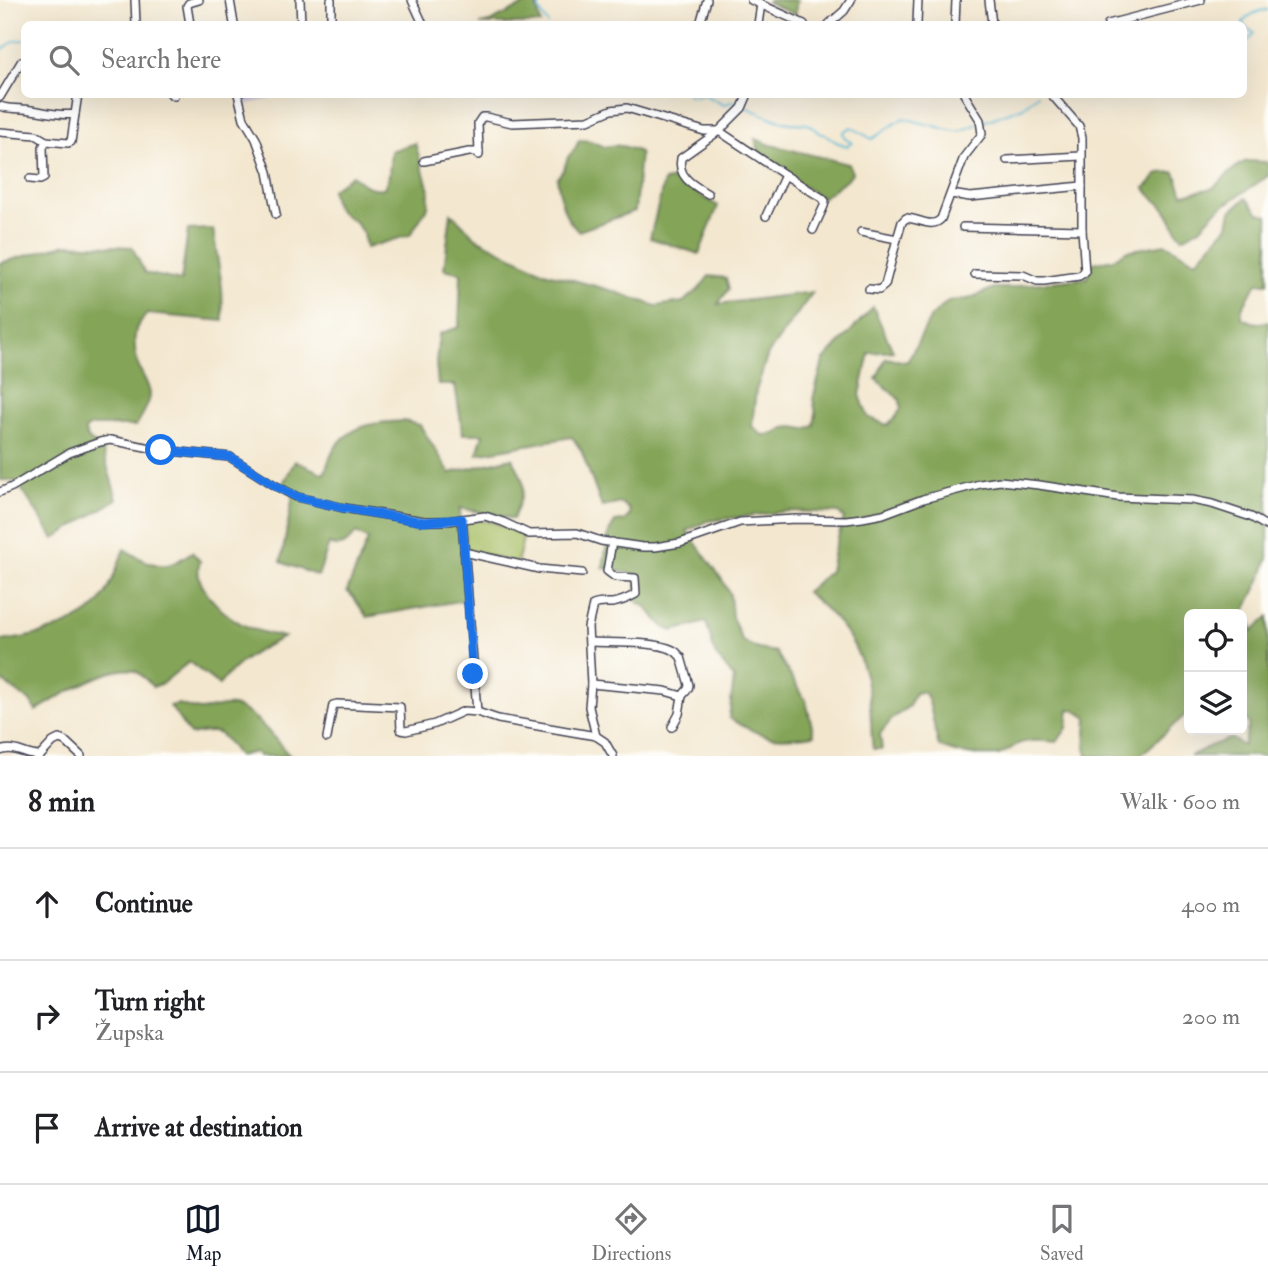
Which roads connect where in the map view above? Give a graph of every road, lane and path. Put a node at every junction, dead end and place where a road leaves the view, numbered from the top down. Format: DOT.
graph roads {
  1 [pos="135,0"];
  2 [pos="200,0"];
  3 [pos="230,0"];
  4 [pos="300,0"];
  5 [pos="331,0"];
  6 [pos="412,0"];
  7 [pos="707,0"];
  8 [pos="751,0"];
  9 [pos="851,0"];
  10 [pos="918,0"];
  11 [pos="956,0"];
  12 [pos="989,0"];
  13 [pos="1201,0"];
  14 [pos="761,4"];
  15 [pos="136,21"];
  16 [pos="190,21"];
  17 [pos="234,21"];
  18 [pos="301,21"];
  19 [pos="331,21"];
  20 [pos="421,21"];
  21 [pos="701,21"];
  22 [pos="758,21"];
  23 [pos="798,21"];
  24 [pos="832,21"];
  25 [pos="917,21"];
  26 [pos="955,21"];
  27 [pos="992,21"];
  28 [pos="1120,21"];
  29 [pos="21,62"];
  30 [pos="0,97"];
  31 [pos="77,98"];
  32 [pos="239,98"];
  33 [pos="966,98"];
  34 [pos="1054,98"];
  35 [pos="745,101"];
  36 [pos="0,106"];
  37 [pos="75,114"];
  38 [pos="719,131"];
  39 [pos="0,132"];
  40 [pos="46,141"];
  41 [pos="1082,156"];
  42 [pos="1007,160"];
  43 [pos="424,161"];
  44 [pos="785,175"];
  45 [pos="30,179"];
  46 [pos="1082,186"];
  47 [pos="708,194"];
  48 [pos="951,194"];
  49 [pos="276,214"];
  50 [pos="766,216"];
  51 [pos="963,227"];
  52 [pos="814,230"];
  53 [pos="1082,230"];
  54 [pos="862,232"];
  55 [pos="897,239"];
  56 [pos="975,274"];
  57 [pos="869,289"];
  58 [pos="0,492"];
  59 [pos="462,519"];
  60 [pos="1268,527"];
  61 [pos="612,542"];
  62 [pos="464,552"];
  63 [pos="582,573"];
  64 [pos="590,642"];
  65 [pos="591,684"];
  66 [pos="682,696"];
  67 [pos="477,712"];
  68 [pos="672,727"];
  69 [pos="596,736"];
  70 [pos="327,738"];
  71 [pos="0,751"];
  72 [pos="81,756"];
  73 [pos="613,756"];
  1 -- 15 [label="street"];
  2 -- 16 [label="street"];
  3 -- 17 [label="street"];
  4 -- 18 [label="street"];
  5 -- 19 [label="street"];
  6 -- 20 [label="street"];
  7 -- 21 [label="street"];
  8 -- 14 [label="street"];
  9 -- 24 [label="street"];
  10 -- 25 [label="street"];
  11 -- 26 [label="street"];
  12 -- 27 [label="street"];
  13 -- 28 [label="street"];
  14 -- 22 [label="street"];
  14 -- 23 [label="street"];
  29 -- 30 [label="street"];
  31 -- 37 [label="street"];
  32 -- 49 [label="street"];
  33 -- 48 [label="street"];
  34 -- 41 [label="street"];
  35 -- 38 [label="street"];
  36 -- 37 [label="street"];
  37 -- 40 [label="street"];
  38 -- 43 [label="street"];
  38 -- 44 [label="street"];
  38 -- 47 [label="street"];
  39 -- 40 [label="street"];
  40 -- 45 [label="street"];
  41 -- 42 [label="street"];
  41 -- 46 [label="street"];
  44 -- 50 [label="street"];
  44 -- 52 [label="street"];
  46 -- 48 [label="street"];
  46 -- 53 [label="street"];
  48 -- 55 [label="street"];
  51 -- 53 [label="street"];
  53 -- 56 [label="street"];
  54 -- 55 [label="street"];
  55 -- 57 [label="street"];
  58 -- 59 [label="street"];
  59 -- 61 [label="street"];
  59 -- 62 [label="street"];
  60 -- 61 [label="street"];
  61 -- 64 [label="street"];
  62 -- 63 [label="street"];
  62 -- 67 [label="street"];
  64 -- 65 [label="street"];
  64 -- 66 [label="street"];
  65 -- 66 [label="street"];
  65 -- 69 [label="street"];
  66 -- 68 [label="street"];
  67 -- 69 [label="street"];
  67 -- 70 [label="street"];
  69 -- 73 [label="street"];
  71 -- 72 [label="street"];
}
